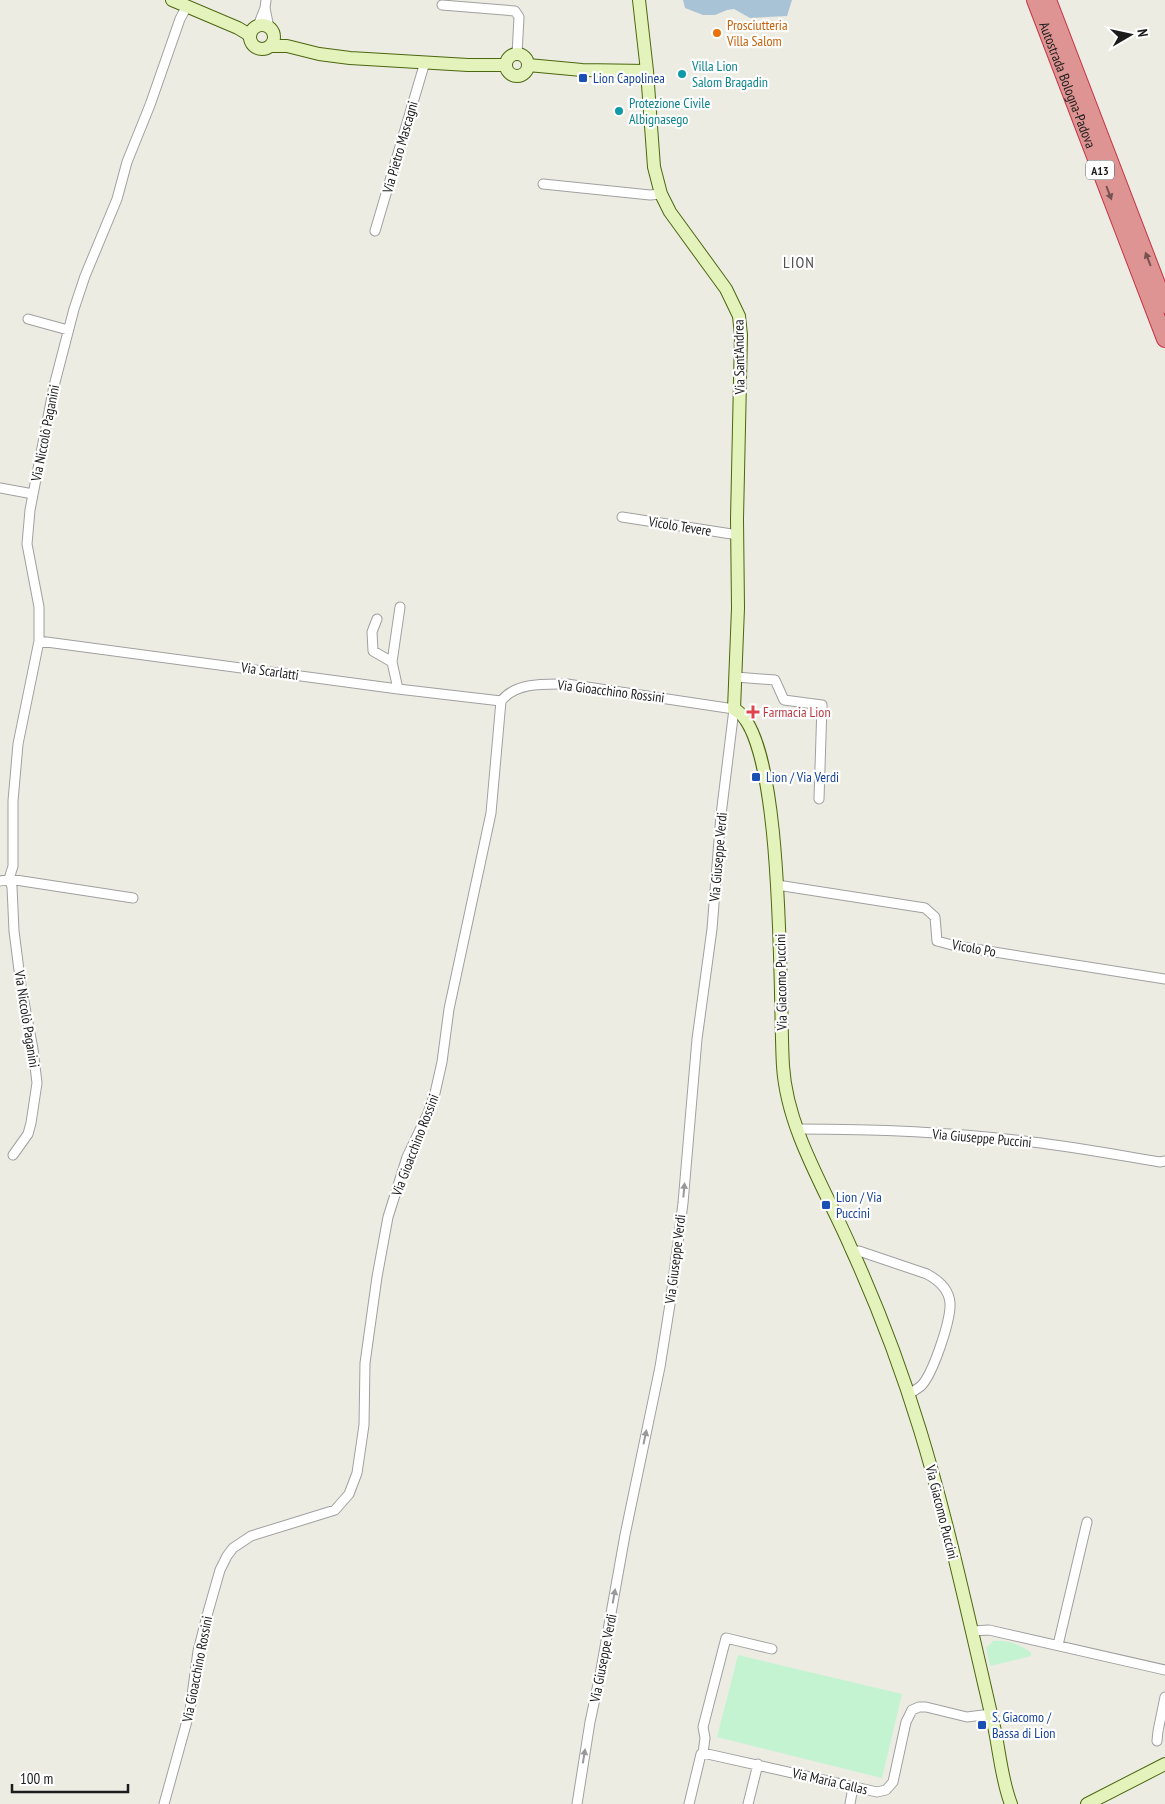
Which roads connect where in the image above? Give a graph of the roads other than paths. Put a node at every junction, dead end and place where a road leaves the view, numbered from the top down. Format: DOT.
graph roads {
  1 [pos="172,0"];
  2 [pos="639,0"];
  3 [pos="1036,0"];
  4 [pos="1048,0"];
  5 [pos="266,4"];
  6 [pos="442,5"];
  7 [pos="187,6"];
  8 [pos="261,31"];
  9 [pos="270,46"];
  10 [pos="287,46"];
  11 [pos="517,54"];
  12 [pos="425,62"];
  13 [pos="506,65"];
  14 [pos="528,65"];
  15 [pos="647,70"];
  16 [pos="543,184"];
  17 [pos="661,194"];
  18 [pos="375,232"];
  19 [pos="1165,305"];
  20 [pos="28,319"];
  21 [pos="68,330"];
  22 [pos="1165,339"];
  23 [pos="0,488"];
  24 [pos="33,494"];
  25 [pos="622,516"];
  26 [pos="738,535"];
  27 [pos="400,607"];
  28 [pos="377,619"];
  29 [pos="39,641"];
  30 [pos="392,662"];
  31 [pos="736,677"];
  32 [pos="398,689"];
  33 [pos="501,701"];
  34 [pos="734,709"];
  35 [pos="819,800"];
  36 [pos="5,880"];
  37 [pos="777,886"];
  38 [pos="133,898"];
  39 [pos="1165,979"];
  40 [pos="796,1129"];
  41 [pos="13,1155"];
  42 [pos="1165,1161"];
  43 [pos="853,1252"];
  44 [pos="908,1394"];
  45 [pos="1087,1522"];
  46 [pos="972,1631"];
  47 [pos="1058,1645"];
  48 [pos="772,1649"];
  49 [pos="1165,1670"];
  50 [pos="1165,1697"];
  51 [pos="991,1714"];
  52 [pos="1157,1741"];
  53 [pos="703,1752"];
  54 [pos="758,1764"];
  55 [pos="1165,1764"];
  56 [pos="1004,1784"];
  57 [pos="854,1787"];
  58 [pos="164,1804"];
  59 [pos="578,1804"];
  60 [pos="689,1804"];
  61 [pos="748,1804"];
  62 [pos="850,1804"];
  63 [pos="1000,1804"];
  64 [pos="1011,1804"];
  65 [pos="1087,1804"];
  1 -- 7 [label="street"];
  2 -- 15 [label="street, Via Sant'Andrea"];
  3 -- 22 [label="highway, Autostrada Bologna-Padova / A13, one-way"];
  19 -- 4 [label="highway, Autostrada Bologna-Padova / A13, one-way"];
  5 -- 8 [label="street"];
  6 -- 11 [label="street"];
  7 -- 8 [label="street"];
  7 -- 21 [label="street, Via Niccolò Paganini"];
  8 -- 9 [label="street"];
  8 -- 9 [label="street"];
  8 -- 10 [label="street"];
  9 -- 10 [label="street"];
  10 -- 12 [label="street"];
  11 -- 13 [label="street"];
  11 -- 14 [label="street"];
  12 -- 13 [label="street"];
  12 -- 18 [label="street, Via Pietro Mascagni"];
  13 -- 14 [label="street"];
  14 -- 15 [label="street"];
  15 -- 17 [label="street, Via Sant'Andrea"];
  16 -- 17 [label="street"];
  17 -- 26 [label="street, Via Sant'Andrea"];
  20 -- 21 [label="street"];
  21 -- 24 [label="street, Via Niccolò Paganini"];
  23 -- 24 [label="street"];
  24 -- 29 [label="street, Via Niccolò Paganini"];
  25 -- 26 [label="street, Vicolo Tevere"];
  26 -- 31 [label="street, Via Sant'Andrea"];
  27 -- 30 [label="street"];
  28 -- 30 [label="street"];
  29 -- 32 [label="street, Via Scarlatti"];
  29 -- 36 [label="street, Via Niccolò Paganini"];
  30 -- 32 [label="street"];
  31 -- 34 [label="street, Via Sant'Andrea"];
  31 -- 35 [label="street"];
  32 -- 33 [label="street, Via Scarlatti"];
  33 -- 34 [label="street, Via Gioacchino Rossini"];
  33 -- 58 [label="street, Via Gioacchino Rossini"];
  34 -- 37 [label="street, Via Giacomo Puccini"];
  59 -- 34 [label="street, Via Giuseppe Verdi, one-way"];
  36 -- 38 [label="street"];
  36 -- 41 [label="street, Via Niccolò Paganini"];
  37 -- 39 [label="street, Vicolo Po"];
  37 -- 40 [label="street, Via Giacomo Puccini"];
  40 -- 42 [label="street, Via Giuseppe Puccini"];
  40 -- 43 [label="street, Via Giacomo Puccini"];
  43 -- 44 [label="street, Via Giacomo Puccini"];
  43 -- 44 [label="street"];
  44 -- 46 [label="street, Via Giacomo Puccini"];
  45 -- 47 [label="street"];
  46 -- 47 [label="street"];
  46 -- 51 [label="street, Via Giacomo Puccini"];
  47 -- 49 [label="street"];
  48 -- 53 [label="street"];
  50 -- 52 [label="street"];
  51 -- 56 [label="street, Via Giacomo Puccini"];
  51 -- 57 [label="street, Via Maria Callas"];
  53 -- 54 [label="street, Via Maria Callas"];
  53 -- 60 [label="street"];
  54 -- 57 [label="street, Via Maria Callas"];
  54 -- 61 [label="street"];
  55 -- 65 [label="street"];
  56 -- 63 [label="street, Via Giacomo Puccini"];
  56 -- 64 [label="street, Via Giacomo Puccini"];
  57 -- 62 [label="street"];
}
